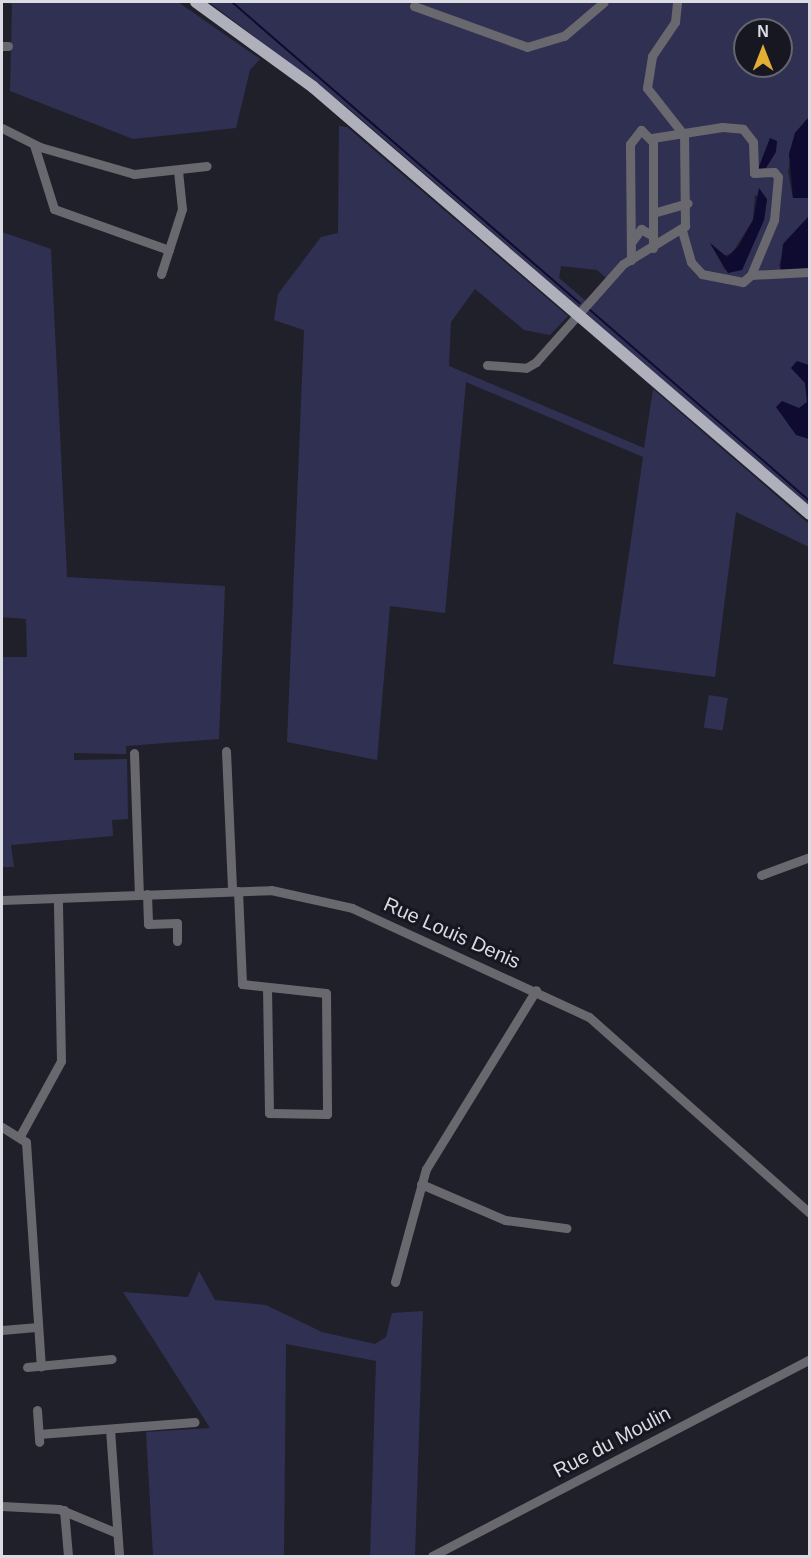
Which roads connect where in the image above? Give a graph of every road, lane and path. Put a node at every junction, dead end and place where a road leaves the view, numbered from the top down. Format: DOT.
graph roads {
  1 [pos="187,2"];
  2 [pos="196,2"];
  3 [pos="604,2"];
  4 [pos="677,2"];
  5 [pos="414,6"];
  6 [pos="263,51"];
  7 [pos="2,128"];
  8 [pos="684,135"];
  9 [pos="652,138"];
  10 [pos="34,145"];
  11 [pos="207,166"];
  12 [pos="178,170"];
  13 [pos="688,203"];
  14 [pos="653,213"];
  15 [pos="685,234"];
  16 [pos="653,236"];
  17 [pos="632,243"];
  18 [pos="653,248"];
  19 [pos="169,250"];
  20 [pos="631,260"];
  21 [pos="809,272"];
  22 [pos="161,274"];
  23 [pos="751,275"];
  24 [pos="578,314"];
  25 [pos="487,365"];
  26 [pos="810,514"];
  27 [pos="226,750"];
  28 [pos="134,753"];
  29 [pos="810,857"];
  30 [pos="761,875"];
  31 [pos="235,891"];
  32 [pos="143,895"];
  33 [pos="58,898"];
  34 [pos="2,900"];
  35 [pos="177,941"];
  36 [pos="267,990"];
  37 [pos="536,990"];
  38 [pos="2,1127"];
  39 [pos="20,1136"];
  40 [pos="421,1184"];
  41 [pos="810,1213"];
  42 [pos="566,1228"];
  43 [pos="395,1282"];
  44 [pos="38,1327"];
  45 [pos="2,1330"];
  46 [pos="112,1359"];
  47 [pos="810,1359"];
  48 [pos="41,1366"];
  49 [pos="27,1367"];
  50 [pos="37,1410"];
  51 [pos="195,1422"];
  52 [pos="110,1429"];
  53 [pos="2,1506"];
  54 [pos="64,1510"];
  55 [pos="117,1533"];
  56 [pos="68,1557"];
  57 [pos="119,1557"];
  58 [pos="432,1557"];
  1 -- 6 [label="main road"];
  2 -- 6 [label="main road"];
  3 -- 5 [label="street"];
  4 -- 8 [label="street"];
  6 -- 24 [label="main road"];
  7 -- 10 [label="street"];
  8 -- 9 [label="street"];
  8 -- 13 [label="street"];
  8 -- 23 [label="street"];
  9 -- 14 [label="street"];
  9 -- 17 [label="street"];
  10 -- 12 [label="street"];
  10 -- 19 [label="street"];
  11 -- 12 [label="street"];
  12 -- 19 [label="street"];
  13 -- 14 [label="street"];
  13 -- 15 [label="street"];
  14 -- 16 [label="street"];
  15 -- 18 [label="street"];
  15 -- 23 [label="street"];
  16 -- 17 [label="street"];
  16 -- 18 [label="street"];
  17 -- 20 [label="street"];
  18 -- 20 [label="street"];
  19 -- 22 [label="street"];
  20 -- 24 [label="street"];
  21 -- 23 [label="street"];
  24 -- 25 [label="street"];
  24 -- 26 [label="main road"];
  27 -- 31 [label="street"];
  28 -- 32 [label="street"];
  29 -- 30 [label="street"];
  31 -- 32 [label="street, Rue Louis Denis"];
  31 -- 36 [label="street"];
  31 -- 37 [label="street, Rue Louis Denis"];
  32 -- 33 [label="street, Rue Louis Denis"];
  32 -- 35 [label="street"];
  33 -- 34 [label="street, Rue Louis Denis"];
  33 -- 39 [label="street"];
  36 -- 36 [label="street"];
  37 -- 40 [label="street"];
  37 -- 41 [label="street, Rue Louis Denis"];
  38 -- 39 [label="street"];
  39 -- 44 [label="street"];
  40 -- 42 [label="street"];
  40 -- 43 [label="street"];
  44 -- 45 [label="street"];
  44 -- 48 [label="street"];
  46 -- 48 [label="street"];
  47 -- 58 [label="street, Rue du Moulin"];
  48 -- 49 [label="street"];
  50 -- 52 [label="street"];
  51 -- 52 [label="street"];
  52 -- 55 [label="street"];
  53 -- 54 [label="street"];
  54 -- 55 [label="street"];
  54 -- 56 [label="street"];
  55 -- 57 [label="street"];
}
